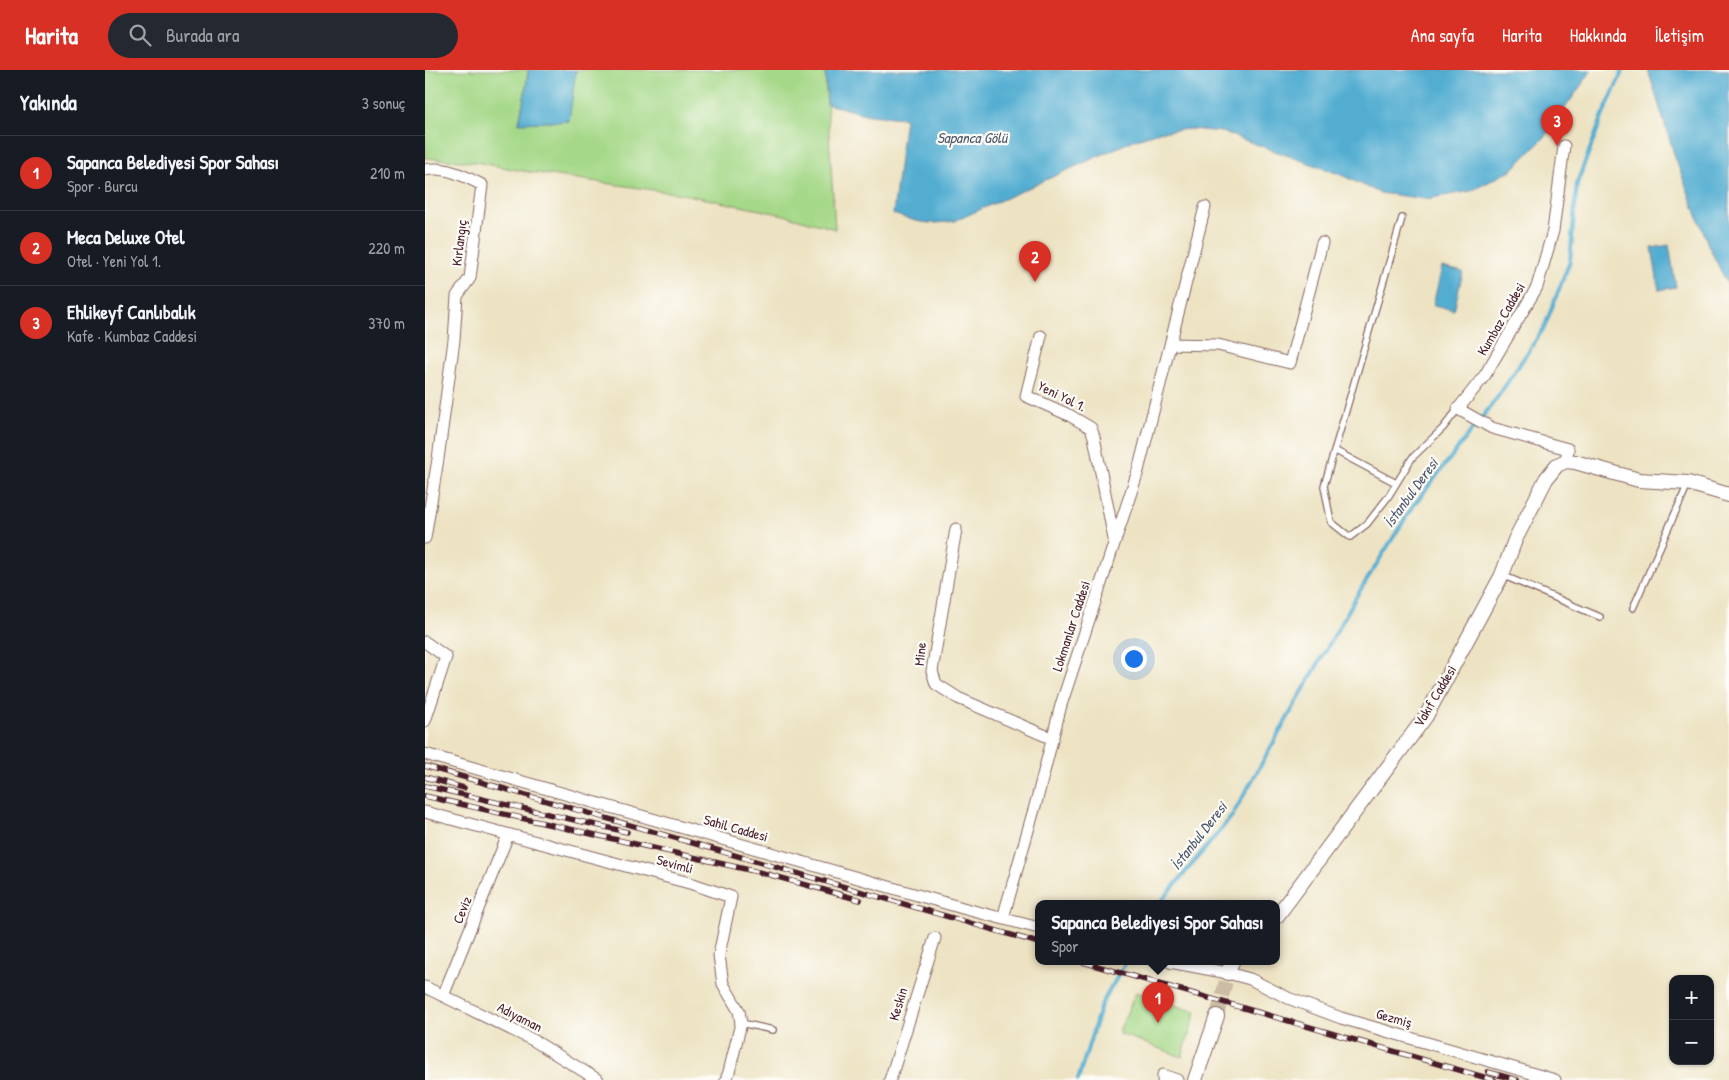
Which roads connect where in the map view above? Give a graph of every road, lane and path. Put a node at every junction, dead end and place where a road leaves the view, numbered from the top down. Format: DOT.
graph roads {
  1 [pos="1563,146"];
  2 [pos="425,170"];
  3 [pos="1205,207"];
  4 [pos="1402,218"];
  5 [pos="1322,243"];
  6 [pos="1041,336"];
  7 [pos="1171,344"];
  8 [pos="1459,408"];
  9 [pos="1336,450"];
  10 [pos="1566,462"];
  11 [pos="1396,483"];
  12 [pos="1688,483"];
  13 [pos="1729,495"];
  14 [pos="956,529"];
  15 [pos="425,538"];
  16 [pos="1114,540"];
  17 [pos="1502,575"];
  18 [pos="1633,608"];
  19 [pos="1600,617"];
  20 [pos="425,642"];
  21 [pos="425,721"];
  22 [pos="1053,739"];
  23 [pos="425,754"];
  24 [pos="425,812"];
  25 [pos="508,835"];
  26 [pos="1280,912"];
  27 [pos="1003,918"];
  28 [pos="1035,927"];
  29 [pos="935,938"];
  30 [pos="1206,965"];
  31 [pos="1230,967"];
  32 [pos="425,987"];
  33 [pos="443,996"];
  34 [pos="1217,1016"];
  35 [pos="741,1023"];
  36 [pos="773,1030"];
  37 [pos="598,1080"];
  38 [pos="726,1080"];
  39 [pos="890,1080"];
  40 [pos="1163,1080"];
  41 [pos="1177,1080"];
  42 [pos="1195,1080"];
  43 [pos="1555,1080"];
  1 -- 8 [label="street, Kumbaz Caddesi"];
  2 -- 15 [label="street, Kırlangıç"];
  3 -- 7 [label="street, Lokmanlar Caddesi"];
  4 -- 9 [label="lane"];
  5 -- 7 [label="street"];
  6 -- 16 [label="street, Yeni Yol 1."];
  7 -- 16 [label="street, Lokmanlar Caddesi"];
  8 -- 10 [label="street"];
  8 -- 11 [label="lane"];
  9 -- 11 [label="lane"];
  9 -- 11 [label="lane"];
  10 -- 12 [label="street"];
  10 -- 17 [label="street, Vakıf Caddesi"];
  12 -- 13 [label="street"];
  12 -- 18 [label="lane"];
  14 -- 22 [label="street, Mine"];
  16 -- 22 [label="street, Lokmanlar Caddesi"];
  17 -- 19 [label="lane"];
  17 -- 26 [label="street, Vakıf Caddesi"];
  20 -- 21 [label="street"];
  22 -- 27 [label="street, Lokmanlar Caddesi"];
  23 -- 27 [label="street, Sahil Caddesi"];
  24 -- 25 [label="street, Sevimli"];
  25 -- 33 [label="street, Ceviz"];
  25 -- 35 [label="street, Sevimli"];
  27 -- 28 [label="street, Sahil Caddesi"];
  29 -- 39 [label="street, Keskin"];
  30 -- 31 [label="street"];
  31 -- 43 [label="street, Gezmiş"];
  32 -- 33 [label="street, Adıyaman"];
  33 -- 37 [label="street, Adıyaman"];
  34 -- 42 [label="street"];
  35 -- 36 [label="lane"];
  35 -- 38 [label="street"];
  40 -- 41 [label="street"];
}
